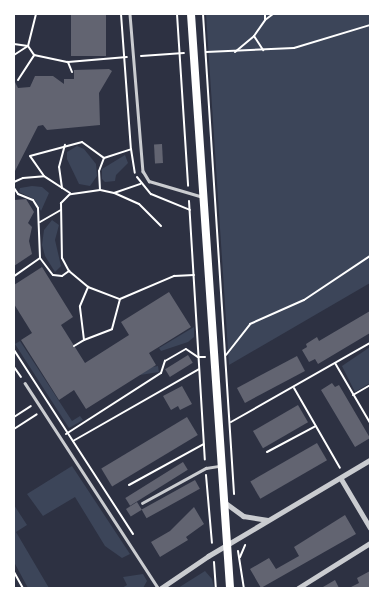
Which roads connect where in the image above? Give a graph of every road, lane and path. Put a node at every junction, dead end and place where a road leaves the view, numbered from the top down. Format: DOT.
graph roads {
  1 [pos="36,14"];
  2 [pos="130,14"];
  3 [pos="177,14"];
  4 [pos="190,14"];
  5 [pos="203,14"];
  6 [pos="265,14"];
  7 [pos="273,14"];
  8 [pos="265,20"];
  9 [pos="370,25"];
  10 [pos="254,36"];
  11 [pos="14,44"];
  12 [pos="28,46"];
  13 [pos="264,51"];
  14 [pos="206,52"];
  15 [pos="234,52"];
  16 [pos="179,53"];
  17 [pos="14,55"];
  18 [pos="34,55"];
  19 [pos="135,56"];
  20 [pos="68,62"];
  21 [pos="72,72"];
  22 [pos="18,80"];
  23 [pos="65,145"];
  24 [pos="131,149"];
  25 [pos="104,158"];
  26 [pos="44,176"];
  27 [pos="14,182"];
  28 [pos="140,184"];
  29 [pos="14,188"];
  30 [pos="62,188"];
  31 [pos="100,190"];
  32 [pos="114,193"];
  33 [pos="70,194"];
  34 [pos="188,194"];
  35 [pos="203,197"];
  36 [pos="61,210"];
  37 [pos="40,222"];
  38 [pos="161,226"];
  39 [pos="370,256"];
  40 [pos="40,258"];
  41 [pos="69,271"];
  42 [pos="194,275"];
  43 [pos="14,276"];
  44 [pos="88,287"];
  45 [pos="120,299"];
  46 [pos="84,340"];
  47 [pos="370,343"];
  48 [pos="74,346"];
  49 [pos="14,350"];
  50 [pos="226,355"];
  51 [pos="198,357"];
  52 [pos="335,363"];
  53 [pos="14,367"];
  54 [pos="199,369"];
  55 [pos="25,383"];
  56 [pos="370,385"];
  57 [pos="294,388"];
  58 [pos="354,395"];
  59 [pos="37,402"];
  60 [pos="43,411"];
  61 [pos="14,417"];
  62 [pos="230,422"];
  63 [pos="370,423"];
  64 [pos="316,426"];
  65 [pos="14,430"];
  66 [pos="68,433"];
  67 [pos="61,437"];
  68 [pos="73,441"];
  69 [pos="204,444"];
  70 [pos="267,452"];
  71 [pos="370,460"];
  72 [pos="220,466"];
  73 [pos="206,468"];
  74 [pos="341,478"];
  75 [pos="128,485"];
  76 [pos="235,491"];
  77 [pos="222,500"];
  78 [pos="142,503"];
  79 [pos="269,520"];
  80 [pos="370,528"];
  81 [pos="210,536"];
  82 [pos="137,540"];
  83 [pos="248,543"];
  84 [pos="370,543"];
  85 [pos="225,545"];
  86 [pos="14,572"];
  87 [pos="214,573"];
  88 [pos="23,588"];
  89 [pos="159,588"];
  90 [pos="216,588"];
  91 [pos="230,588"];
  92 [pos="244,588"];
  93 [pos="298,588"];
  1 -- 12 [label="path"];
  2 -- 19 [label="lane"];
  3 -- 16 [label="path"];
  4 -- 35 [label="main road"];
  5 -- 14 [label="path"];
  6 -- 8 [label="path"];
  7 -- 8 [label="path"];
  8 -- 10 [label="path"];
  9 -- 13 [label="path"];
  10 -- 13 [label="path"];
  10 -- 15 [label="path"];
  11 -- 12 [label="path"];
  12 -- 17 [label="path"];
  12 -- 18 [label="path"];
  13 -- 15 [label="path"];
  14 -- 15 [label="path"];
  14 -- 50 [label="path"];
  16 -- 19 [label="path"];
  16 -- 34 [label="path"];
  18 -- 20 [label="path"];
  18 -- 22 [label="path"];
  19 -- 20 [label="path"];
  19 -- 34 [label="lane"];
  20 -- 21 [label="path"];
  23 -- 25 [label="path"];
  23 -- 26 [label="path"];
  23 -- 30 [label="path"];
  24 -- 25 [label="path"];
  25 -- 31 [label="path"];
  26 -- 27 [label="path"];
  26 -- 30 [label="path"];
  28 -- 32 [label="path"];
  29 -- 37 [label="path"];
  30 -- 33 [label="path"];
  31 -- 32 [label="path"];
  31 -- 33 [label="path"];
  32 -- 38 [label="path"];
  33 -- 36 [label="path"];
  34 -- 35 [label="lane"];
  34 -- 42 [label="path"];
  35 -- 72 [label="main road"];
  36 -- 37 [label="path"];
  36 -- 41 [label="path"];
  37 -- 40 [label="path"];
  39 -- 50 [label="path"];
  40 -- 41 [label="path"];
  40 -- 43 [label="path"];
  41 -- 44 [label="path"];
  42 -- 45 [label="path"];
  42 -- 51 [label="path"];
  44 -- 45 [label="path"];
  44 -- 46 [label="path"];
  45 -- 46 [label="path"];
  46 -- 48 [label="path"];
  47 -- 52 [label="path"];
  49 -- 66 [label="path"];
  50 -- 62 [label="path"];
  51 -- 54 [label="path"];
  51 -- 66 [label="path"];
  52 -- 57 [label="path"];
  52 -- 58 [label="path"];
  53 -- 55 [label="path"];
  54 -- 68 [label="path"];
  54 -- 69 [label="path"];
  55 -- 59 [label="lane"];
  56 -- 58 [label="path"];
  57 -- 62 [label="path"];
  57 -- 64 [label="path"];
  58 -- 63 [label="path"];
  59 -- 60 [label="lane"];
  59 -- 61 [label="path"];
  60 -- 65 [label="path"];
  60 -- 67 [label="lane"];
  62 -- 76 [label="path"];
  64 -- 70 [label="path"];
  64 -- 74 [label="path"];
  66 -- 67 [label="path"];
  66 -- 68 [label="path"];
  67 -- 89 [label="lane"];
  68 -- 82 [label="path"];
  69 -- 73 [label="path"];
  69 -- 75 [label="path"];
  71 -- 74 [label="street"];
  72 -- 73 [label="lane"];
  72 -- 77 [label="main road"];
  73 -- 78 [label="lane"];
  73 -- 81 [label="path"];
  74 -- 79 [label="street"];
  74 -- 80 [label="street"];
  77 -- 79 [label="street"];
  77 -- 85 [label="main road"];
  79 -- 85 [label="street"];
  83 -- 92 [label="path"];
  84 -- 93 [label="street"];
  85 -- 89 [label="street"];
  85 -- 91 [label="main road"];
  86 -- 88 [label="path"];
  87 -- 90 [label="path"];
}
